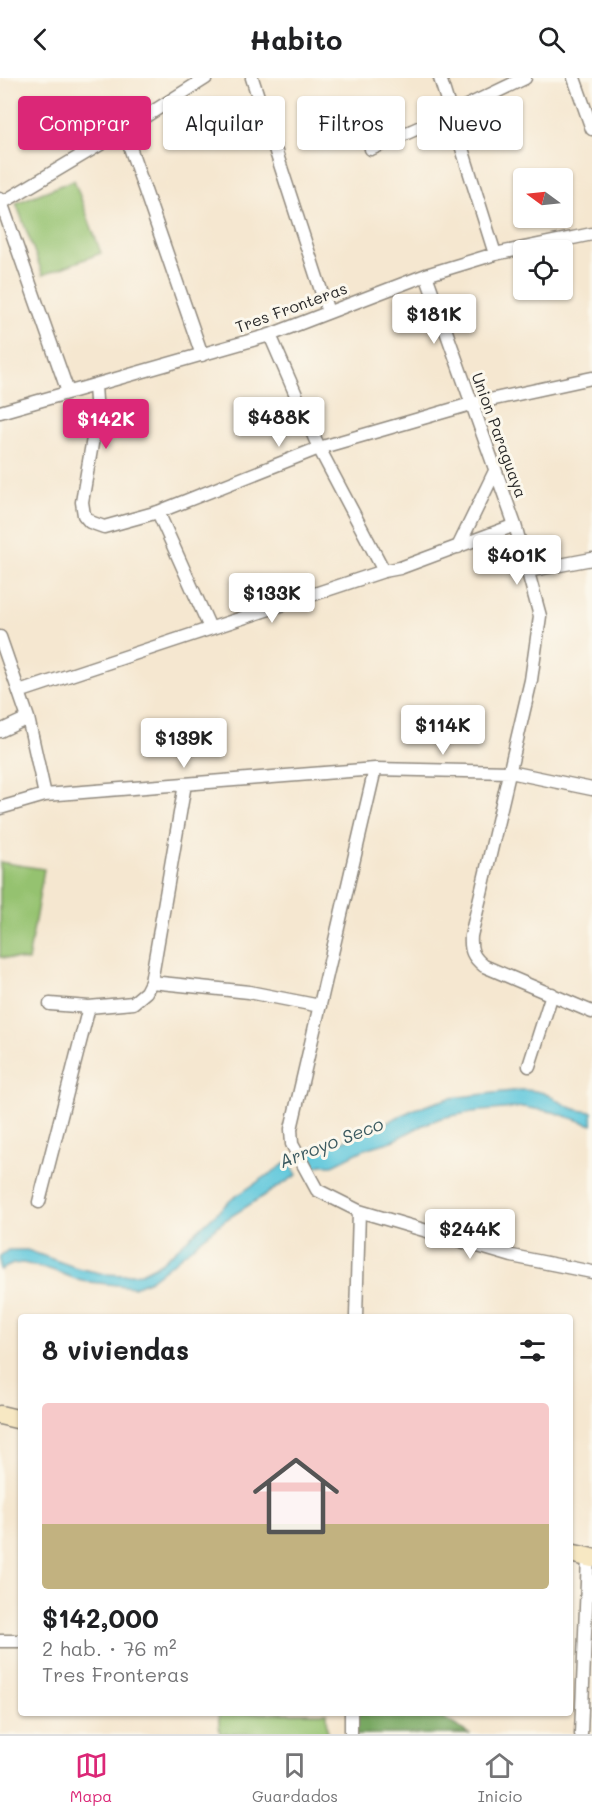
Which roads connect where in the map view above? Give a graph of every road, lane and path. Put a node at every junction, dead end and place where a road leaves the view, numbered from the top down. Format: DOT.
graph roads {
  1 [pos="206,78"];
  2 [pos="252,78"];
  3 [pos="440,78"];
  4 [pos="525,78"];
  5 [pos="574,78"];
  6 [pos="446,96"];
  7 [pos="487,96"];
  8 [pos="151,113"];
  9 [pos="592,129"];
  10 [pos="90,150"];
  11 [pos="131,150"];
  12 [pos="463,150"];
  13 [pos="1,202"];
  14 [pos="592,234"];
  15 [pos="495,254"];
  16 [pos="426,275"];
  17 [pos="328,312"];
  18 [pos="270,335"];
  19 [pos="202,355"];
  20 [pos="592,378"];
  21 [pos="95,386"];
  22 [pos="68,392"];
  23 [pos="471,405"];
  24 [pos="0,412"];
  25 [pos="319,448"];
  26 [pos="495,471"];
  27 [pos="158,512"];
  28 [pos="515,525"];
  29 [pos="458,547"];
  30 [pos="592,559"];
  31 [pos="384,571"];
  32 [pos="528,571"];
  33 [pos="210,628"];
  34 [pos="0,637"];
  35 [pos="19,693"];
  36 [pos="28,718"];
  37 [pos="0,731"];
  38 [pos="375,769"];
  39 [pos="510,772"];
  40 [pos="185,784"];
  41 [pos="592,789"];
  42 [pos="45,795"];
  43 [pos="0,808"];
  44 [pos="151,982"];
  45 [pos="552,994"];
  46 [pos="50,1004"];
  47 [pos="320,1006"];
  48 [pos="90,1007"];
  49 [pos="592,1012"];
  50 [pos="529,1066"];
  51 [pos="39,1202"];
  52 [pos="358,1211"];
  53 [pos="592,1272"];
  54 [pos="356,1314"];
  55 [pos="0,1415"];
  56 [pos="18,1419"];
  57 [pos="583,1556"];
  58 [pos="0,1641"];
  59 [pos="18,1641"];
  60 [pos="351,1716"];
  61 [pos="351,1734"];
  62 [pos="580,1734"];
  1 -- 8 [label="street"];
  2 -- 17 [label="street"];
  3 -- 6 [label="street"];
  4 -- 7 [label="street"];
  5 -- 9 [label="street"];
  10 -- 13 [label="street"];
  11 -- 19 [label="street"];
  12 -- 15 [label="street"];
  13 -- 22 [label="street"];
  14 -- 15 [label="street, Tres Fronteras"];
  15 -- 16 [label="street, Tres Fronteras"];
  16 -- 17 [label="street, Tres Fronteras"];
  16 -- 23 [label="street, Union Paraguaya"];
  17 -- 18 [label="street, Tres Fronteras"];
  18 -- 19 [label="street, Tres Fronteras"];
  18 -- 25 [label="street"];
  19 -- 21 [label="street, Tres Fronteras"];
  20 -- 23 [label="street"];
  21 -- 22 [label="street, Tres Fronteras"];
  21 -- 27 [label="street"];
  22 -- 24 [label="street, Tres Fronteras"];
  23 -- 25 [label="street"];
  23 -- 26 [label="street, Union Paraguaya"];
  25 -- 27 [label="street"];
  25 -- 31 [label="street"];
  26 -- 28 [label="street, Union Paraguaya"];
  26 -- 29 [label="street"];
  27 -- 33 [label="street"];
  28 -- 29 [label="street"];
  28 -- 32 [label="street, Union Paraguaya"];
  29 -- 31 [label="street"];
  30 -- 32 [label="street"];
  31 -- 33 [label="street"];
  32 -- 39 [label="street, Union Paraguaya"];
  33 -- 35 [label="street"];
  34 -- 35 [label="street"];
  35 -- 36 [label="street"];
  36 -- 37 [label="street"];
  36 -- 42 [label="street"];
  38 -- 39 [label="street"];
  38 -- 40 [label="street"];
  38 -- 47 [label="street"];
  39 -- 41 [label="street"];
  39 -- 45 [label="street, Union Paraguaya"];
  40 -- 42 [label="street"];
  40 -- 44 [label="street"];
  42 -- 43 [label="street"];
  44 -- 47 [label="street"];
  44 -- 48 [label="street"];
  45 -- 49 [label="street"];
  45 -- 50 [label="street"];
  46 -- 48 [label="street"];
  47 -- 52 [label="street"];
  48 -- 51 [label="street"];
  52 -- 53 [label="street"];
  52 -- 54 [label="street"];
  55 -- 56 [label="street"];
  57 -- 62 [label="street"];
  58 -- 59 [label="street"];
  60 -- 61 [label="street"];
}
